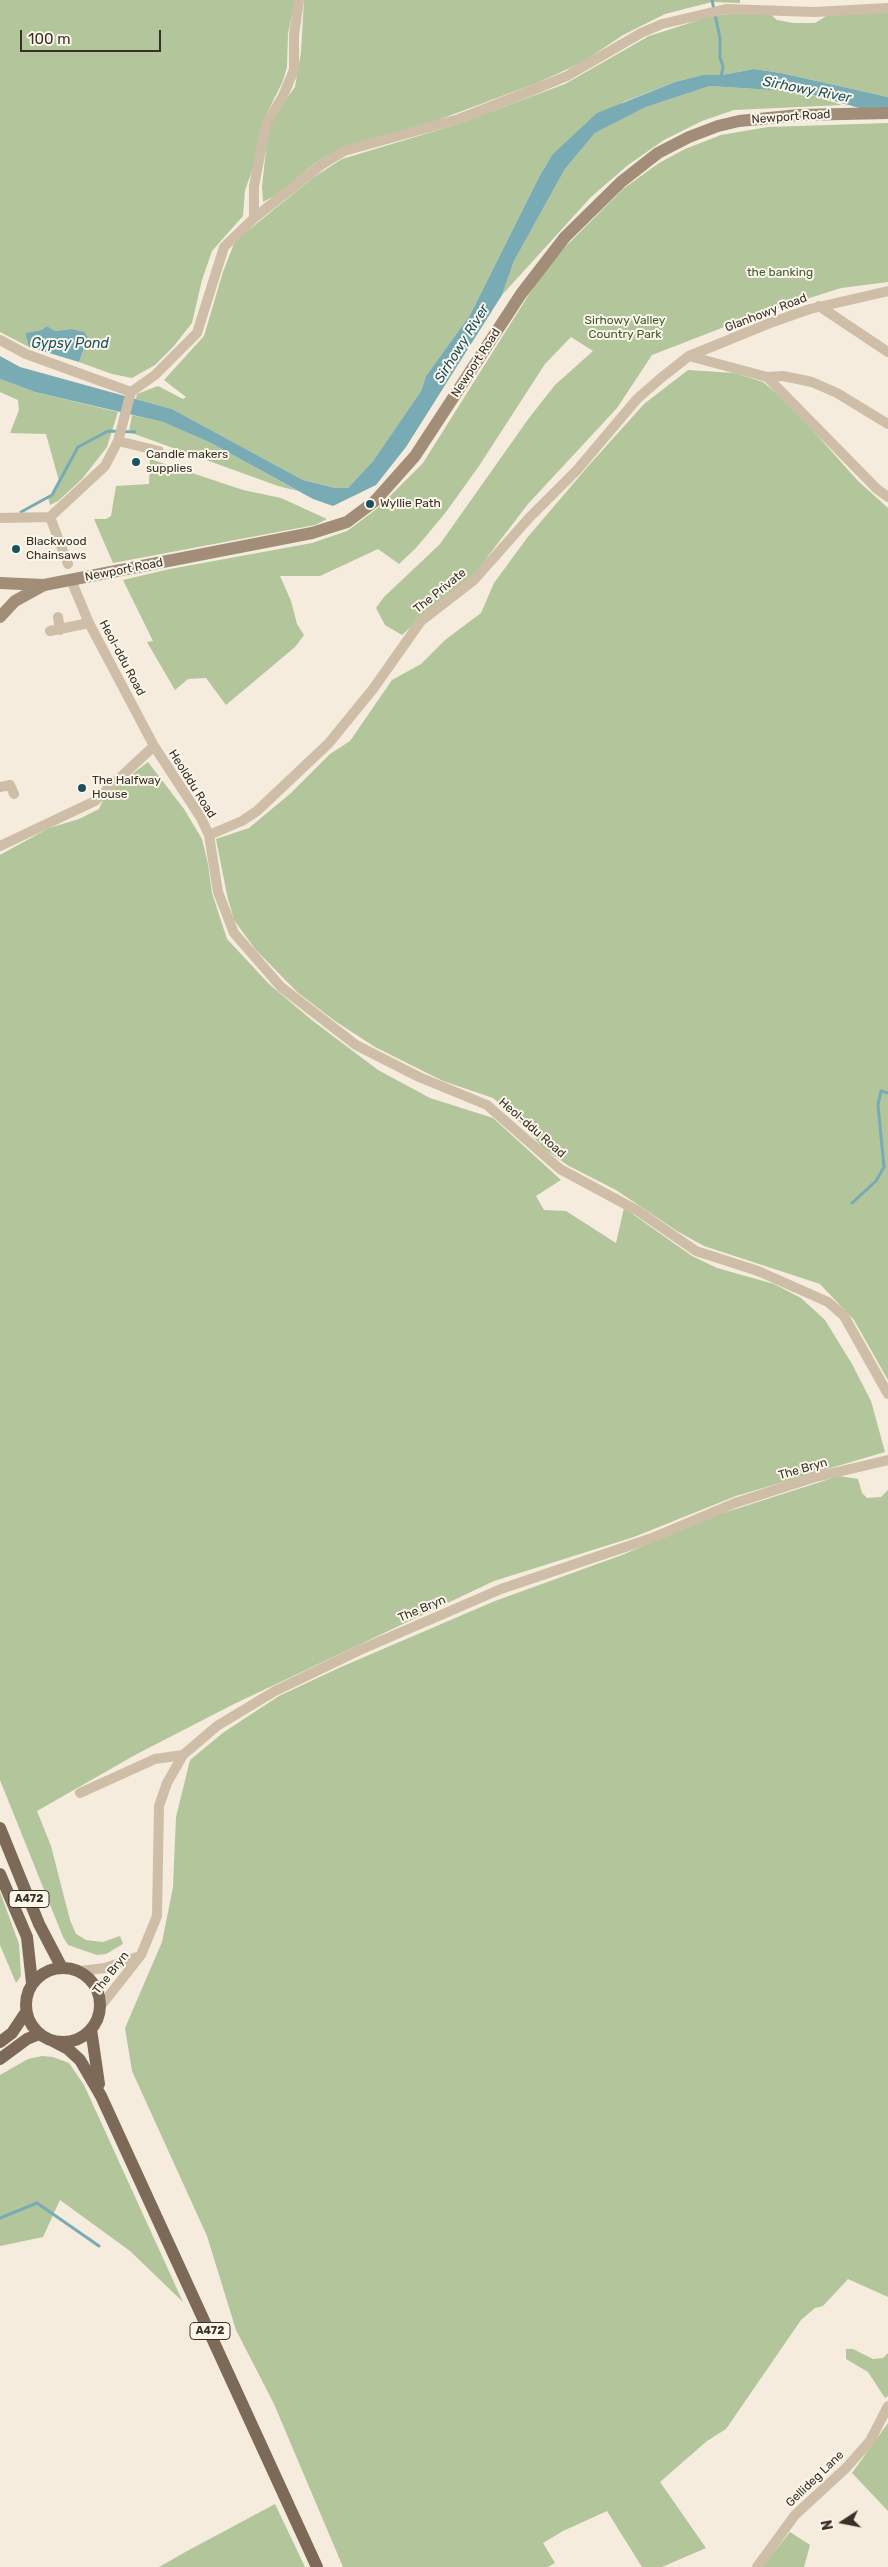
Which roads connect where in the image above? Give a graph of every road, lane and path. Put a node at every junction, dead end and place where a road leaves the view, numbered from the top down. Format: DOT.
graph roads {
  1 [pos="299,0"];
  2 [pos="888,8"];
  3 [pos="888,113"];
  4 [pos="254,218"];
  5 [pos="888,291"];
  6 [pos="819,306"];
  7 [pos="0,340"];
  8 [pos="888,352"];
  9 [pos="689,356"];
  10 [pos="767,376"];
  11 [pos="661,378"];
  12 [pos="131,392"];
  13 [pos="888,424"];
  14 [pos="118,439"];
  15 [pos="159,451"];
  16 [pos="888,497"];
  17 [pos="50,517"];
  18 [pos="0,518"];
  19 [pos="68,564"];
  20 [pos="71,580"];
  21 [pos="0,582"];
  22 [pos="44,585"];
  23 [pos="0,617"];
  24 [pos="58,617"];
  25 [pos="89,622"];
  26 [pos="154,746"];
  27 [pos="0,787"];
  28 [pos="14,794"];
  29 [pos="209,835"];
  30 [pos="0,846"];
  31 [pos="888,1394"];
  32 [pos="888,1460"];
  33 [pos="183,1755"];
  34 [pos="80,1793"];
  35 [pos="0,1828"];
  36 [pos="0,1874"];
  37 [pos="141,1955"];
  38 [pos="62,1968"];
  39 [pos="79,1971"];
  40 [pos="32,1983"];
  41 [pos="100,2007"];
  42 [pos="26,2012"];
  43 [pos="91,2029"];
  44 [pos="39,2034"];
  45 [pos="51,2040"];
  46 [pos="0,2042"];
  47 [pos="0,2059"];
  48 [pos="101,2096"];
  49 [pos="888,2406"];
  50 [pos="317,2567"];
  51 [pos="757,2567"];
  1 -- 4 [label="street"];
  2 -- 4 [label="street"];
  3 -- 20 [label="main road, Newport Road"];
  4 -- 12 [label="street"];
  5 -- 6 [label="street, Glanhowy Road"];
  6 -- 8 [label="street"];
  6 -- 9 [label="street, Glanhowy Road"];
  7 -- 12 [label="street"];
  9 -- 10 [label="street"];
  9 -- 11 [label="street, Glanhowy Road"];
  10 -- 13 [label="street"];
  10 -- 16 [label="street"];
  11 -- 29 [label="street, The Private"];
  12 -- 14 [label="street"];
  14 -- 15 [label="street"];
  14 -- 17 [label="street"];
  17 -- 18 [label="street"];
  17 -- 19 [label="street"];
  20 -- 22 [label="main road, Newport Road"];
  20 -- 25 [label="street, Heol-ddu Road"];
  21 -- 22 [label="main road, Newport Road"];
  22 -- 23 [label="main road, Newport Road"];
  24 -- 25 [label="street"];
  25 -- 26 [label="street, Heol-ddu Road"];
  26 -- 29 [label="street, Heolddu Road"];
  26 -- 30 [label="street"];
  27 -- 28 [label="street"];
  29 -- 31 [label="street, Heol-ddu Road"];
  32 -- 33 [label="street, The Bryn"];
  33 -- 34 [label="street"];
  33 -- 37 [label="street, The Bryn"];
  35 -- 38 [label="main road, A472"];
  36 -- 40 [label="main road, A472"];
  37 -- 39 [label="street, The Bryn"];
  37 -- 41 [label="street, The Bryn"];
  38 -- 39 [label="main road"];
  38 -- 40 [label="main road"];
  39 -- 41 [label="main road"];
  40 -- 42 [label="main road"];
  41 -- 43 [label="main road"];
  42 -- 44 [label="main road"];
  42 -- 46 [label="main road"];
  43 -- 45 [label="main road"];
  43 -- 48 [label="main road, A472"];
  44 -- 45 [label="main road"];
  44 -- 47 [label="main road"];
  45 -- 48 [label="main road, A472"];
  48 -- 50 [label="main road, A472"];
  49 -- 51 [label="street, Gellideg Lane"];
}
